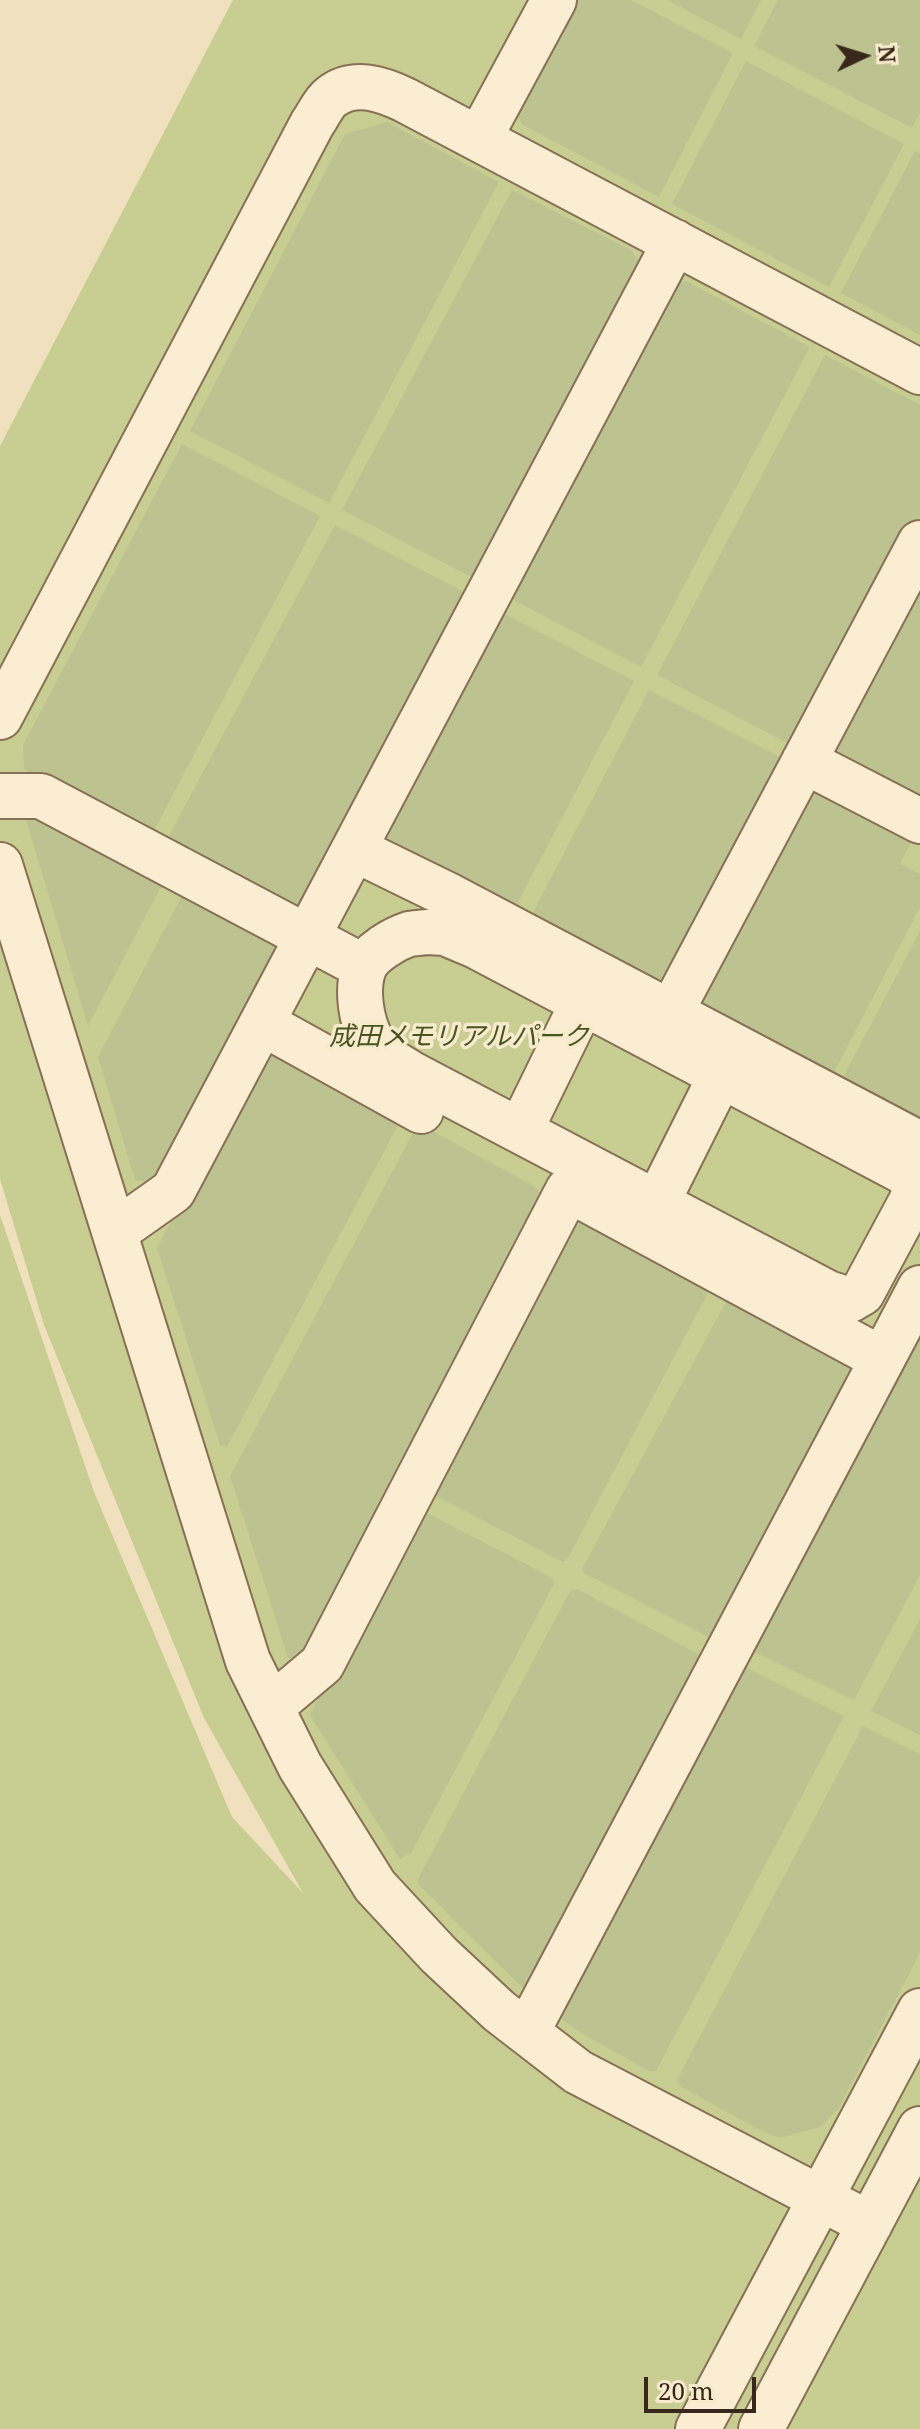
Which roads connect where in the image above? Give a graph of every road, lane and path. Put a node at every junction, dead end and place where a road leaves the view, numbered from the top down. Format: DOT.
graph roads {
  1 [pos="554,0"];
  2 [pos="479,139"];
  3 [pos="675,242"];
  4 [pos="920,372"];
  5 [pos="920,543"];
  6 [pos="0,717"];
  7 [pos="804,761"];
  8 [pos="0,796"];
  9 [pos="920,821"];
  10 [pos="354,849"];
  11 [pos="0,865"];
  12 [pos="308,937"];
  13 [pos="364,967"];
  14 [pos="583,1002"];
  15 [pos="671,1012"];
  16 [pos="262,1023"];
  17 [pos="721,1075"];
  18 [pos="520,1131"];
  19 [pos="920,1144"];
  20 [pos="568,1190"];
  21 [pos="657,1203"];
  22 [pos="115,1232"];
  23 [pos="904,1253"];
  24 [pos="920,1288"];
  25 [pos="882,1359"];
  26 [pos="271,1707"];
  27 [pos="920,2011"];
  28 [pos="527,2032"];
  29 [pos="920,2129"];
  30 [pos="821,2198"];
  31 [pos="870,2224"];
  32 [pos="698,2429"];
  33 [pos="761,2429"];
  1 -- 2 [label="street"];
  2 -- 3 [label="street"];
  2 -- 6 [label="street"];
  3 -- 4 [label="street"];
  3 -- 10 [label="street"];
  5 -- 7 [label="street"];
  7 -- 9 [label="street"];
  7 -- 15 [label="street"];
  8 -- 12 [label="street"];
  10 -- 12 [label="street"];
  10 -- 15 [label="street"];
  11 -- 22 [label="street"];
  12 -- 13 [label="street"];
  12 -- 16 [label="street"];
  13 -- 14 [label="street"];
  13 -- 18 [label="street"];
  14 -- 17 [label="street"];
  14 -- 18 [label="street"];
  15 -- 19 [label="street"];
  16 -- 20 [label="street"];
  16 -- 22 [label="street"];
  17 -- 21 [label="street"];
  17 -- 23 [label="street"];
  18 -- 21 [label="street"];
  20 -- 25 [label="street"];
  20 -- 26 [label="street"];
  21 -- 23 [label="street"];
  22 -- 26 [label="street"];
  24 -- 25 [label="street"];
  25 -- 28 [label="street"];
  26 -- 28 [label="street"];
  27 -- 30 [label="street"];
  28 -- 30 [label="street"];
  29 -- 31 [label="street"];
  30 -- 31 [label="street"];
  30 -- 32 [label="street"];
  31 -- 33 [label="street"];
}
